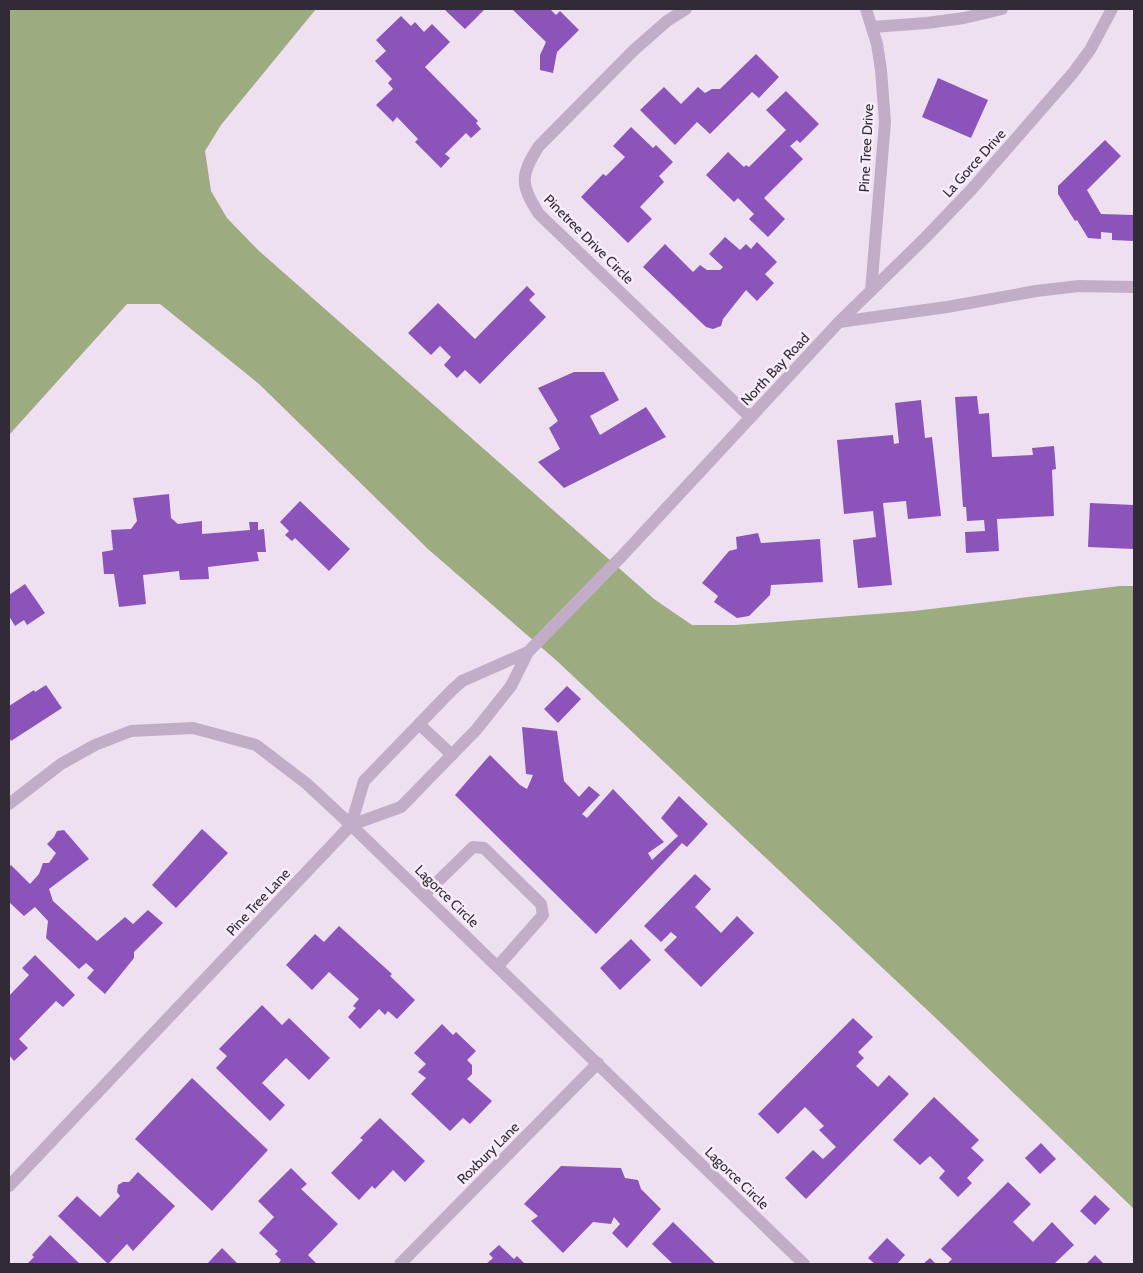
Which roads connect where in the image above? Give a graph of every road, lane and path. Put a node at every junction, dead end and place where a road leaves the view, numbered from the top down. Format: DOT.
graph roads {
  1 [pos="686,9"];
  2 [pos="866,9"];
  3 [pos="1002,9"];
  4 [pos="1112,9"];
  5 [pos="872,27"];
  6 [pos="1134,288"];
  7 [pos="871,291"];
  8 [pos="839,322"];
  9 [pos="750,417"];
  10 [pos="528,652"];
  11 [pos="419,724"];
  12 [pos="452,755"];
  13 [pos="9,804"];
  14 [pos="351,825"];
  15 [pos="424,895"];
  16 [pos="498,966"];
  17 [pos="598,1063"];
  18 [pos="9,1186"];
  19 [pos="400,1264"];
  20 [pos="804,1264"];
  1 -- 9 [label="street, Pinetree Drive Circle"];
  2 -- 5 [label="street, Pine Tree Drive"];
  3 -- 5 [label="street"];
  4 -- 7 [label="street, La Gorce Drive"];
  5 -- 7 [label="street, Pine Tree Drive"];
  6 -- 8 [label="street"];
  7 -- 8 [label="street, La Gorce Drive"];
  8 -- 9 [label="street, North Bay Road"];
  9 -- 10 [label="street, North Bay Road"];
  10 -- 11 [label="street, Pine Tree Lane"];
  10 -- 12 [label="street"];
  11 -- 12 [label="street"];
  11 -- 14 [label="street, Pine Tree Lane"];
  12 -- 14 [label="street"];
  13 -- 14 [label="street, Lagorce Circle"];
  14 -- 15 [label="street, Lagorce Circle"];
  14 -- 18 [label="street, Pine Tree Lane"];
  15 -- 16 [label="street, Lagorce Circle"];
  15 -- 16 [label="street"];
  16 -- 17 [label="street, Lagorce Circle"];
  17 -- 19 [label="street, Roxbury Lane"];
  17 -- 20 [label="street, Lagorce Circle"];
}
